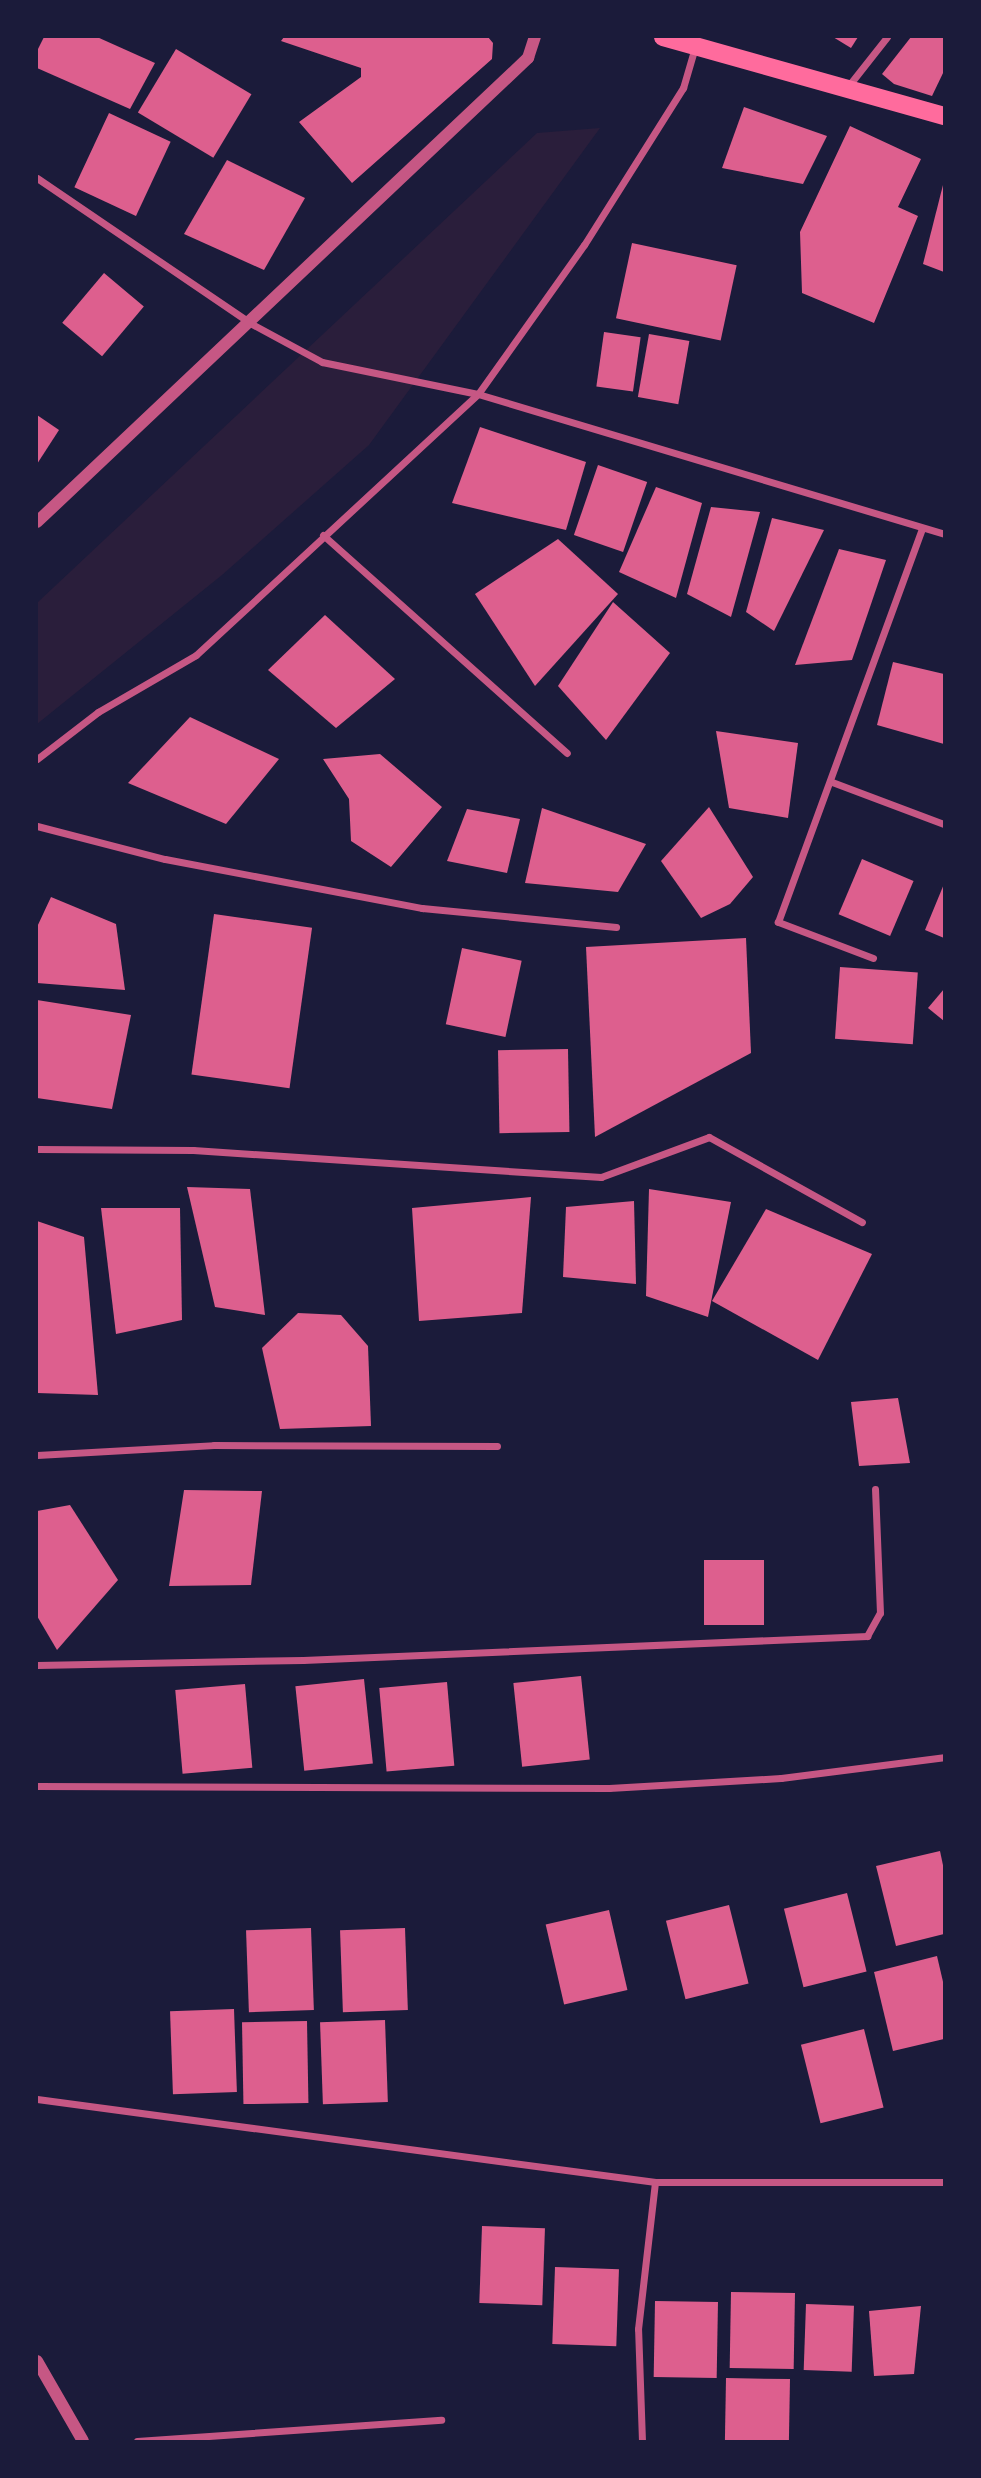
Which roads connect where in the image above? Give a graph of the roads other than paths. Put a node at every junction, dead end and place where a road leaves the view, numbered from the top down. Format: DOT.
graph roads {
  1 [pos="535,37"];
  2 [pos="663,37"];
  3 [pos="887,37"];
  4 [pos="695,46"];
  5 [pos="846,89"];
  6 [pos="944,116"];
  7 [pos="37,178"];
  8 [pos="250,323"];
  9 [pos="478,394"];
  10 [pos="37,522"];
  11 [pos="922,529"];
  12 [pos="944,534"];
  13 [pos="323,535"];
  14 [pos="567,753"];
  15 [pos="37,759"];
  16 [pos="832,782"];
  17 [pos="944,824"];
  18 [pos="37,826"];
  19 [pos="616,927"];
  20 [pos="873,958"];
  21 [pos="37,1149"];
  22 [pos="862,1222"];
  23 [pos="497,1446"];
  24 [pos="37,1455"];
  25 [pos="875,1489"];
  26 [pos="37,1665"];
  27 [pos="944,1757"];
  28 [pos="37,1786"];
  29 [pos="37,2099"];
  30 [pos="655,2182"];
  31 [pos="944,2182"];
  32 [pos="37,2361"];
  33 [pos="441,2420"];
  34 [pos="83,2441"];
  35 [pos="136,2441"];
  36 [pos="642,2441"];
  1 -- 8 [label="street"];
  2 -- 4 [label="main road"];
  3 -- 5 [label="street"];
  4 -- 5 [label="main road"];
  4 -- 9 [label="street"];
  5 -- 6 [label="main road"];
  7 -- 8 [label="street"];
  8 -- 9 [label="street"];
  8 -- 10 [label="street"];
  9 -- 11 [label="street"];
  9 -- 13 [label="street"];
  11 -- 12 [label="street"];
  11 -- 16 [label="street"];
  13 -- 14 [label="street"];
  13 -- 15 [label="street"];
  16 -- 17 [label="street"];
  16 -- 20 [label="street"];
  18 -- 19 [label="street"];
  21 -- 22 [label="street"];
  23 -- 24 [label="street"];
  25 -- 26 [label="street"];
  27 -- 28 [label="street"];
  29 -- 30 [label="street"];
  30 -- 31 [label="street"];
  30 -- 36 [label="street"];
  32 -- 34 [label="street"];
  33 -- 35 [label="street"];
}
